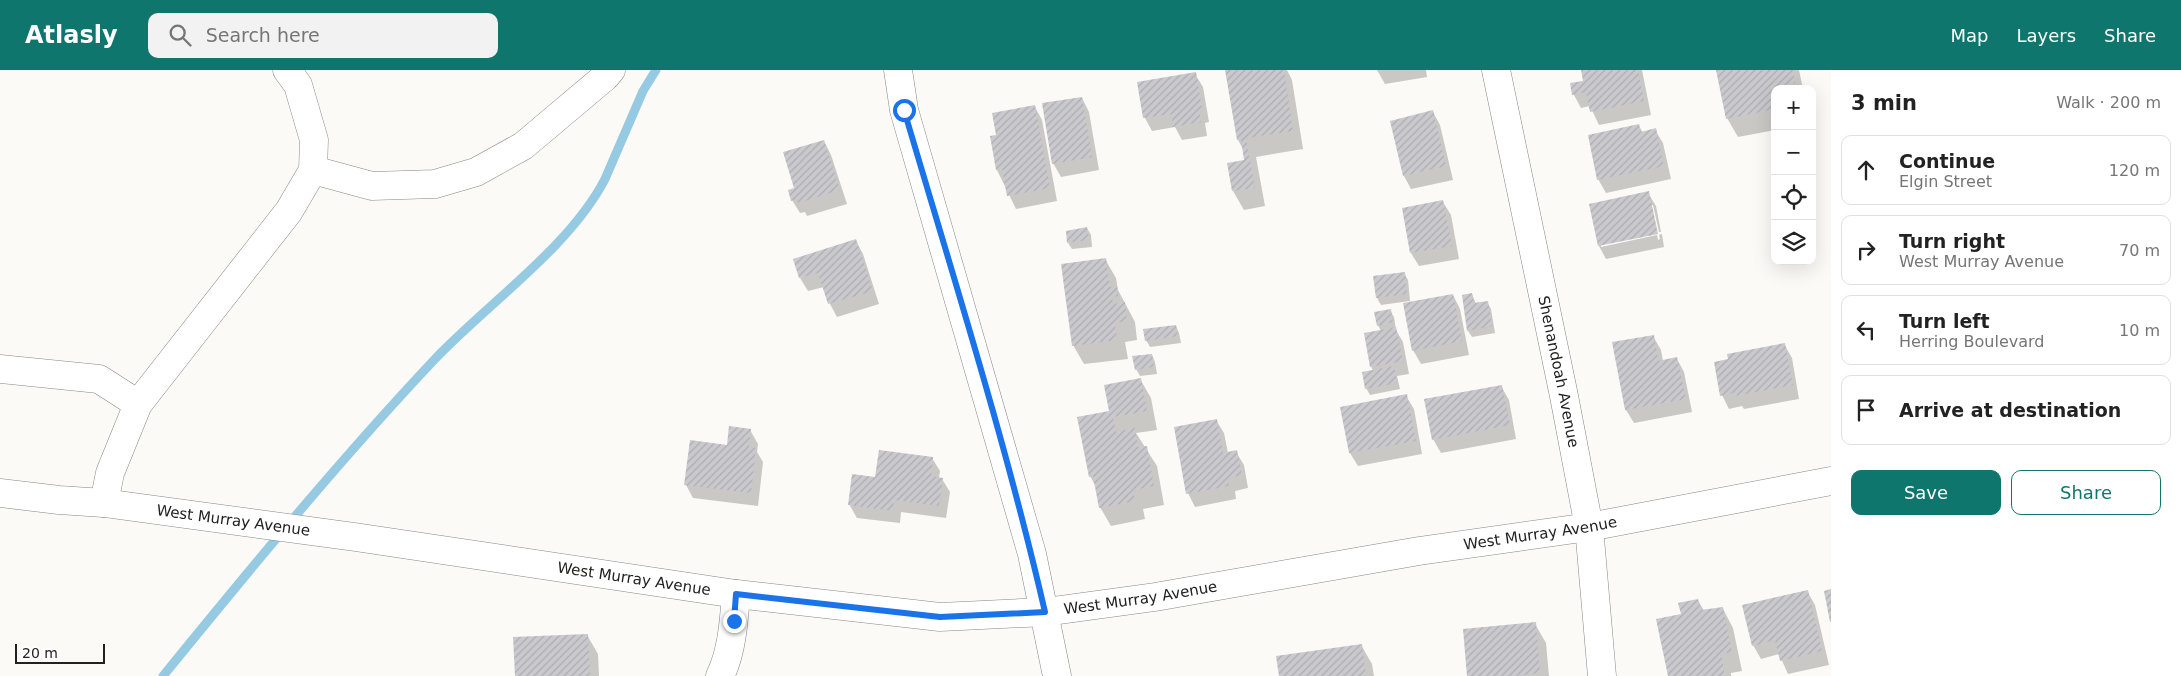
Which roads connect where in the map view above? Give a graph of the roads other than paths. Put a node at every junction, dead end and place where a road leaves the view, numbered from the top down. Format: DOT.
graph roads {
  1 [pos="286,70"];
  2 [pos="611,70"];
  3 [pos="898,70"];
  4 [pos="1496,70"];
  5 [pos="313,170"];
  6 [pos="0,369"];
  7 [pos="138,404"];
  8 [pos="1831,480"];
  9 [pos="0,493"];
  10 [pos="104,503"];
  11 [pos="1589,527"];
  12 [pos="736,594"];
  13 [pos="1045,612"];
  14 [pos="720,676"];
  15 [pos="1057,676"];
  16 [pos="1602,676"];
  1 -- 5 [label="street"];
  2 -- 5 [label="street"];
  3 -- 13 [label="street"];
  4 -- 11 [label="street, Shenandoah Avenue"];
  5 -- 7 [label="street"];
  6 -- 7 [label="street"];
  7 -- 10 [label="street"];
  8 -- 11 [label="street, West Murray Avenue"];
  9 -- 10 [label="street, West Murray Avenue"];
  10 -- 12 [label="street, West Murray Avenue"];
  11 -- 13 [label="street, West Murray Avenue"];
  11 -- 16 [label="street, Shenandoah Avenue"];
  12 -- 13 [label="street, West Murray Avenue"];
  12 -- 14 [label="street"];
  13 -- 15 [label="street"];
}
